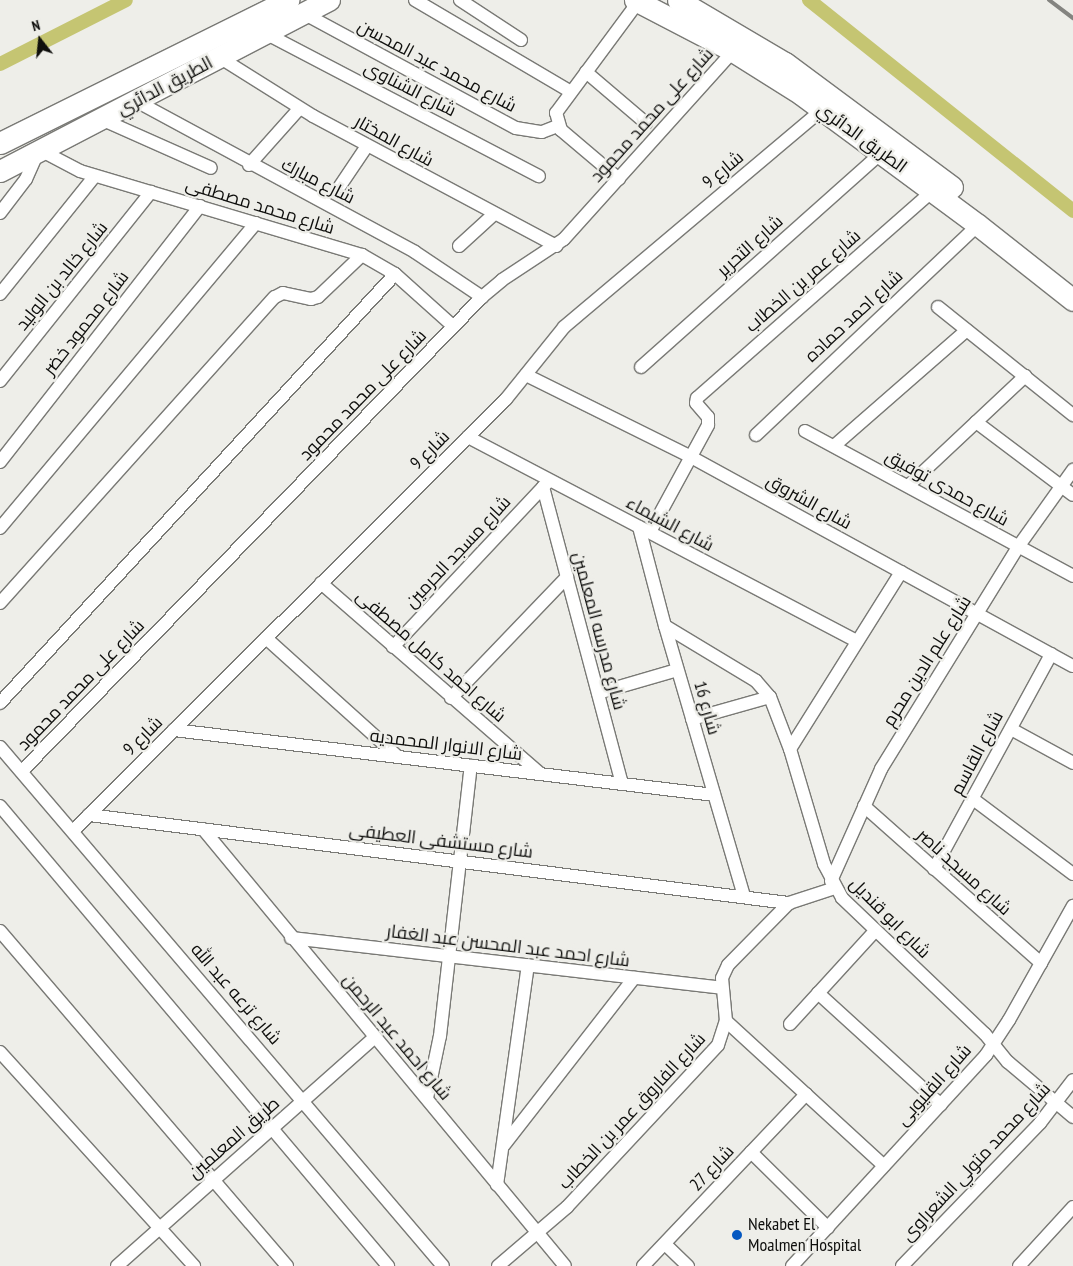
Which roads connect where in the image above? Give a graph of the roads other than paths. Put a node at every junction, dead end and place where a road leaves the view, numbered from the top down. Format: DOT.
graph roads {
  1 [pos="329,0"];
  2 [pos="415,0"];
  3 [pos="460,0"];
  4 [pos="678,0"];
  5 [pos="637,1"];
  6 [pos="296,6"];
  7 [pos="265,33"];
  8 [pos="521,40"];
  9 [pos="733,51"];
  10 [pos="219,57"];
  11 [pos="169,60"];
  12 [pos="586,72"];
  13 [pos="181,77"];
  14 [pos="571,92"];
  15 [pos="136,101"];
  16 [pos="299,109"];
  17 [pos="823,109"];
  18 [pos="101,119"];
  19 [pos="646,123"];
  20 [pos="558,126"];
  21 [pos="0,143"];
  22 [pos="367,146"];
  23 [pos="40,150"];
  24 [pos="882,152"];
  25 [pos="249,165"];
  26 [pos="211,168"];
  27 [pos="0,171"];
  28 [pos="95,176"];
  29 [pos="540,176"];
  30 [pos="619,179"];
  31 [pos="340,186"];
  32 [pos="933,191"];
  33 [pos="151,192"];
  34 [pos="200,206"];
  35 [pos="0,213"];
  36 [pos="493,215"];
  37 [pos="256,223"];
  38 [pos="978,225"];
  39 [pos="459,246"];
  40 [pos="556,246"];
  41 [pos="362,255"];
  42 [pos="395,274"];
  43 [pos="1073,284"];
  44 [pos="0,294"];
  45 [pos="482,297"];
  46 [pos="1073,300"];
  47 [pos="938,307"];
  48 [pos="454,326"];
  49 [pos="967,330"];
  50 [pos="641,367"];
  51 [pos="526,375"];
  52 [pos="1025,376"];
  53 [pos="0,381"];
  54 [pos="1073,414"];
  55 [pos="976,422"];
  56 [pos="805,430"];
  57 [pos="756,435"];
  58 [pos="468,437"];
  59 [pos="834,446"];
  60 [pos="691,457"];
  61 [pos="0,462"];
  62 [pos="1073,470"];
  63 [pos="546,484"];
  64 [pos="1061,485"];
  65 [pos="908,486"];
  66 [pos="1073,495"];
  67 [pos="0,528"];
  68 [pos="644,530"];
  69 [pos="1018,547"];
  70 [pos="901,572"];
  71 [pos="1073,576"];
  72 [pos="567,577"];
  73 [pos="321,583"];
  74 [pos="0,602"];
  75 [pos="977,613"];
  76 [pos="665,626"];
  77 [pos="266,638"];
  78 [pos="856,641"];
  79 [pos="393,647"];
  80 [pos="1051,654"];
  81 [pos="1073,666"];
  82 [pos="677,670"];
  83 [pos="598,693"];
  84 [pos="770,697"];
  85 [pos="452,698"];
  86 [pos="0,703"];
  87 [pos="692,719"];
  88 [pos="1010,728"];
  89 [pos="174,730"];
  90 [pos="0,747"];
  91 [pos="790,749"];
  92 [pos="398,757"];
  93 [pos="1073,763"];
  94 [pos="471,766"];
  95 [pos="22,771"];
  96 [pos="541,774"];
  97 [pos="622,784"];
  98 [pos="714,795"];
  99 [pos="972,799"];
  100 [pos="0,806"];
  101 [pos="864,806"];
  102 [pos="89,815"];
  103 [pos="203,829"];
  104 [pos="73,831"];
  105 [pos="460,862"];
  106 [pos="934,869"];
  107 [pos="1073,874"];
  108 [pos="833,885"];
  109 [pos="744,897"];
  110 [pos="789,903"];
  111 [pos="1073,906"];
  112 [pos="0,931"];
  113 [pos="875,931"];
  114 [pos="290,938"];
  115 [pos="450,956"];
  116 [pos="1041,964"];
  117 [pos="528,965"];
  118 [pos="634,978"];
  119 [pos="722,988"];
  120 [pos="818,993"];
  121 [pos="726,1021"];
  122 [pos="790,1024"];
  123 [pos="375,1037"];
  124 [pos="994,1044"];
  125 [pos="0,1052"];
  126 [pos="1073,1080"];
  127 [pos="806,1094"];
  128 [pos="427,1098"];
  129 [pos="304,1100"];
  130 [pos="1056,1103"];
  131 [pos="941,1105"];
  132 [pos="1073,1117"];
  133 [pos="272,1128"];
  134 [pos="504,1145"];
  135 [pos="751,1152"];
  136 [pos="884,1166"];
  137 [pos="214,1179"];
  138 [pos="497,1185"];
  139 [pos="1073,1207"];
  140 [pos="1068,1221"];
  141 [pos="159,1227"];
  142 [pos="828,1228"];
  143 [pos="538,1234"];
  144 [pos="664,1244"];
  145 [pos="117,1266"];
  146 [pos="194,1266"];
  147 [pos="287,1266"];
  148 [pos="388,1266"];
  149 [pos="443,1266"];
  150 [pos="498,1266"];
  151 [pos="565,1266"];
  152 [pos="644,1266"];
  153 [pos="688,1266"];
  154 [pos="792,1266"];
  155 [pos="902,1266"];
  156 [pos="1019,1266"];
  1 -- 6 [label="highway, الطريق الدائري"];
  2 -- 14 [label="street"];
  3 -- 8 [label="street"];
  4 -- 43 [label="highway, الطريق الدائري"];
  5 -- 9 [label="highway, الطريق الدائري"];
  5 -- 12 [label="street"];
  6 -- 7 [label="highway, الطريق الدائري"];
  6 -- 11 [label="highway, الطريق الدائري"];
  6 -- 20 [label="street, شارع محمد عبد المحسن"];
  7 -- 10 [label="highway, الطريق الدائري"];
  7 -- 29 [label="street, شارع الشناوى"];
  9 -- 17 [label="highway, الطريق الدائري"];
  9 -- 30 [label="street, شارع على محمد محمود"];
  10 -- 13 [label="highway, الطريق الدائري"];
  10 -- 16 [label="street, شارع المختار"];
  11 -- 13 [label="highway"];
  11 -- 21 [label="highway, الطريق الدائري"];
  12 -- 14 [label="street"];
  12 -- 19 [label="street"];
  13 -- 15 [label="highway, الطريق الدائري"];
  14 -- 20 [label="street"];
  15 -- 18 [label="highway, الطريق الدائري"];
  15 -- 25 [label="street, شارع مبارك"];
  16 -- 22 [label="street, شارع المختار"];
  16 -- 25 [label="street"];
  17 -- 24 [label="highway, الطريق الدائري"];
  17 -- 51 [label="street, شارع 9"];
  18 -- 23 [label="highway, الطريق الدائري"];
  18 -- 26 [label="street"];
  20 -- 30 [label="street"];
  22 -- 31 [label="street"];
  22 -- 36 [label="street, شارع المختار"];
  23 -- 27 [label="highway, الطريق الدائري"];
  23 -- 28 [label="street, شارع محمد مصطفى"];
  23 -- 35 [label="street"];
  24 -- 32 [label="highway, الطريق الدائري"];
  24 -- 50 [label="street, شارع التحرير"];
  25 -- 45 [label="street, شارع مبارك"];
  28 -- 33 [label="street, شارع محمد مصطفى"];
  28 -- 44 [label="street"];
  30 -- 40 [label="street, شارع على محمد محمود"];
  32 -- 38 [label="highway, الطريق الدائري"];
  32 -- 60 [label="street, شارع عمر بن الخطاب"];
  33 -- 34 [label="street, شارع محمد مصطفى"];
  33 -- 53 [label="street, شارع خالد بن الوليد"];
  34 -- 37 [label="street, شارع محمد مصطفى"];
  34 -- 61 [label="street, شارع محمود خضر"];
  36 -- 39 [label="street"];
  36 -- 40 [label="street, شارع المختار"];
  37 -- 41 [label="street, شارع محمد مصطفى"];
  37 -- 67 [label="street"];
  38 -- 46 [label="highway, الطريق الدائري"];
  38 -- 57 [label="street, شارع احمد حماده"];
  40 -- 45 [label="street, شارع على محمد محمود"];
  41 -- 42 [label="street, شارع محمد مصطفى"];
  41 -- 74 [label="street"];
  42 -- 48 [label="street, شارع محمد مصطفى"];
  42 -- 86 [label="street"];
  45 -- 48 [label="street, شارع على محمد محمود"];
  47 -- 49 [label="street"];
  48 -- 95 [label="street, شارع على محمد محمود"];
  49 -- 52 [label="street"];
  49 -- 59 [label="street"];
  51 -- 58 [label="street, شارع 9"];
  51 -- 60 [label="street, شارع الشروق"];
  52 -- 54 [label="street"];
  52 -- 55 [label="street"];
  55 -- 64 [label="street"];
  55 -- 65 [label="street"];
  56 -- 59 [label="street, شارع حمدى توفيق"];
  58 -- 63 [label="street, شارع الشيماء"];
  58 -- 73 [label="street, شارع 9"];
  59 -- 65 [label="street, شارع حمدى توفيق"];
  60 -- 68 [label="street"];
  60 -- 70 [label="street, شارع الشروق"];
  62 -- 64 [label="street, شارع علم الدين محرم"];
  63 -- 68 [label="street, شارع الشيماء"];
  63 -- 72 [label="street, شارع مدرسه المعلمين"];
  63 -- 79 [label="street, شارع مسجد الحرمين"];
  64 -- 66 [label="street"];
  64 -- 69 [label="street, شارع علم الدين محرم"];
  65 -- 69 [label="street, شارع حمدى توفيق"];
  68 -- 76 [label="street, شارع 16"];
  68 -- 78 [label="street, شارع الشيماء"];
  69 -- 71 [label="street, شارع حمدى توفيق"];
  69 -- 75 [label="street, شارع علم الدين محرم"];
  70 -- 75 [label="street, شارع الشروق"];
  70 -- 78 [label="street"];
  72 -- 83 [label="street, شارع مدرسه المعلمين"];
  72 -- 85 [label="street"];
  73 -- 77 [label="street, شارع 9"];
  73 -- 79 [label="street, شارع احمد كامل مصطفى"];
  75 -- 80 [label="street, شارع الشروق"];
  75 -- 101 [label="street, شارع علم الدين محرم"];
  76 -- 82 [label="street, شارع 16"];
  76 -- 84 [label="street, شارع ابو قنديل"];
  77 -- 89 [label="street, شارع 9"];
  77 -- 92 [label="street"];
  78 -- 91 [label="street"];
  79 -- 85 [label="street, شارع احمد كامل مصطفى"];
  80 -- 81 [label="street, شارع الشروق"];
  80 -- 88 [label="street, شارع القاسم"];
  82 -- 83 [label="street"];
  82 -- 87 [label="street, شارع 16"];
  83 -- 97 [label="street, شارع مدرسه المعلمين"];
  84 -- 87 [label="street"];
  84 -- 91 [label="street, شارع ابو قنديل"];
  85 -- 96 [label="street, شارع احمد كامل مصطفى"];
  87 -- 98 [label="street, شارع 16"];
  88 -- 93 [label="street"];
  88 -- 99 [label="street, شارع القاسم"];
  89 -- 92 [label="street, شارع الانوار المحمديه"];
  89 -- 102 [label="street, شارع 9"];
  90 -- 95 [label="street, شارع ترعه عبد الله"];
  91 -- 108 [label="street, شارع ابو قنديل"];
  92 -- 94 [label="street, شارع الانوار المحمديه"];
  94 -- 96 [label="street, شارع الانوار المحمديه"];
  94 -- 105 [label="street"];
  95 -- 104 [label="street, شارع ترعه عبد الله"];
  96 -- 97 [label="street, شارع الانوار المحمديه"];
  97 -- 98 [label="street, شارع الانوار المحمديه"];
  98 -- 109 [label="street, شارع 16"];
  99 -- 106 [label="street, شارع القاسم"];
  99 -- 107 [label="street"];
  100 -- 133 [label="street"];
  101 -- 106 [label="street, شارع مسجد ناصر"];
  101 -- 108 [label="street, شارع علم الدين محرم"];
  102 -- 103 [label="street, شارع مستشفى العطيفى"];
  102 -- 104 [label="street, شارع 9"];
  103 -- 105 [label="street, شارع مستشفى العطيفى"];
  103 -- 114 [label="street, شارع احمد عبد الرحمن"];
  104 -- 129 [label="street, شارع ترعه عبد الله"];
  105 -- 109 [label="street, شارع مستشفى العطيفى"];
  105 -- 115 [label="street"];
  106 -- 116 [label="street, شارع مسجد ناصر"];
  108 -- 110 [label="street, شارع الفاروق عمر بن الخطاب"];
  108 -- 113 [label="street, شارع ابو قنديل"];
  109 -- 110 [label="street, شارع مستشفى العطيفى"];
  110 -- 119 [label="street, شارع الفاروق عمر بن الخطاب"];
  111 -- 116 [label="street, شارع القليوبى"];
  112 -- 137 [label="street"];
  113 -- 120 [label="street"];
  113 -- 124 [label="street, شارع ابو قنديل"];
  114 -- 115 [label="street, شارع احمد عبد المحسن عبد الغفار"];
  114 -- 123 [label="street, شارع احمد عبد الرحمن"];
  115 -- 117 [label="street, شارع احمد عبد المحسن عبد الغفار"];
  115 -- 128 [label="street"];
  116 -- 124 [label="street, شارع القليوبى"];
  117 -- 118 [label="street, شارع احمد عبد المحسن عبد الغفار"];
  117 -- 134 [label="street"];
  118 -- 119 [label="street, شارع احمد عبد المحسن عبد الغفار"];
  118 -- 134 [label="street"];
  119 -- 121 [label="street, شارع الفاروق عمر بن الخطاب"];
  120 -- 122 [label="street"];
  120 -- 131 [label="street"];
  121 -- 127 [label="street"];
  121 -- 143 [label="street, شارع الفاروق عمر بن الخطاب"];
  123 -- 128 [label="street, شارع احمد عبد الرحمن"];
  123 -- 129 [label="street, طريق المعلمين"];
  124 -- 130 [label="street, شارع ابو قنديل"];
  124 -- 131 [label="street, شارع القليوبى"];
  125 -- 141 [label="street"];
  126 -- 130 [label="street, شارع محمد متولي الشعراوى"];
  127 -- 135 [label="street, شارع 27"];
  127 -- 136 [label="street"];
  128 -- 138 [label="street, شارع احمد عبد الرحمن"];
  129 -- 133 [label="street, طريق المعلمين"];
  129 -- 149 [label="street, شارع ترعه عبد الله"];
  130 -- 132 [label="street, شارع ابو قنديل"];
  130 -- 155 [label="street, شارع محمد متولي الشعراوى"];
  131 -- 136 [label="street, شارع القليوبى"];
  133 -- 137 [label="street, طريق المعلمين"];
  133 -- 148 [label="street"];
  134 -- 138 [label="street"];
  135 -- 142 [label="street"];
  135 -- 144 [label="street, شارع 27"];
  136 -- 142 [label="street, شارع القليوبى"];
  137 -- 141 [label="street, طريق المعلمين"];
  137 -- 147 [label="street"];
  138 -- 143 [label="street, شارع احمد عبد الرحمن"];
  139 -- 140 [label="street"];
  140 -- 156 [label="street"];
  141 -- 145 [label="street, طريق المعلمين"];
  141 -- 146 [label="street"];
  142 -- 154 [label="street, شارع القليوبى"];
  143 -- 150 [label="street, شارع الفاروق عمر بن الخطاب"];
  143 -- 151 [label="street, شارع احمد عبد الرحمن"];
  144 -- 152 [label="street, شارع 27"];
  144 -- 153 [label="street"];
}
